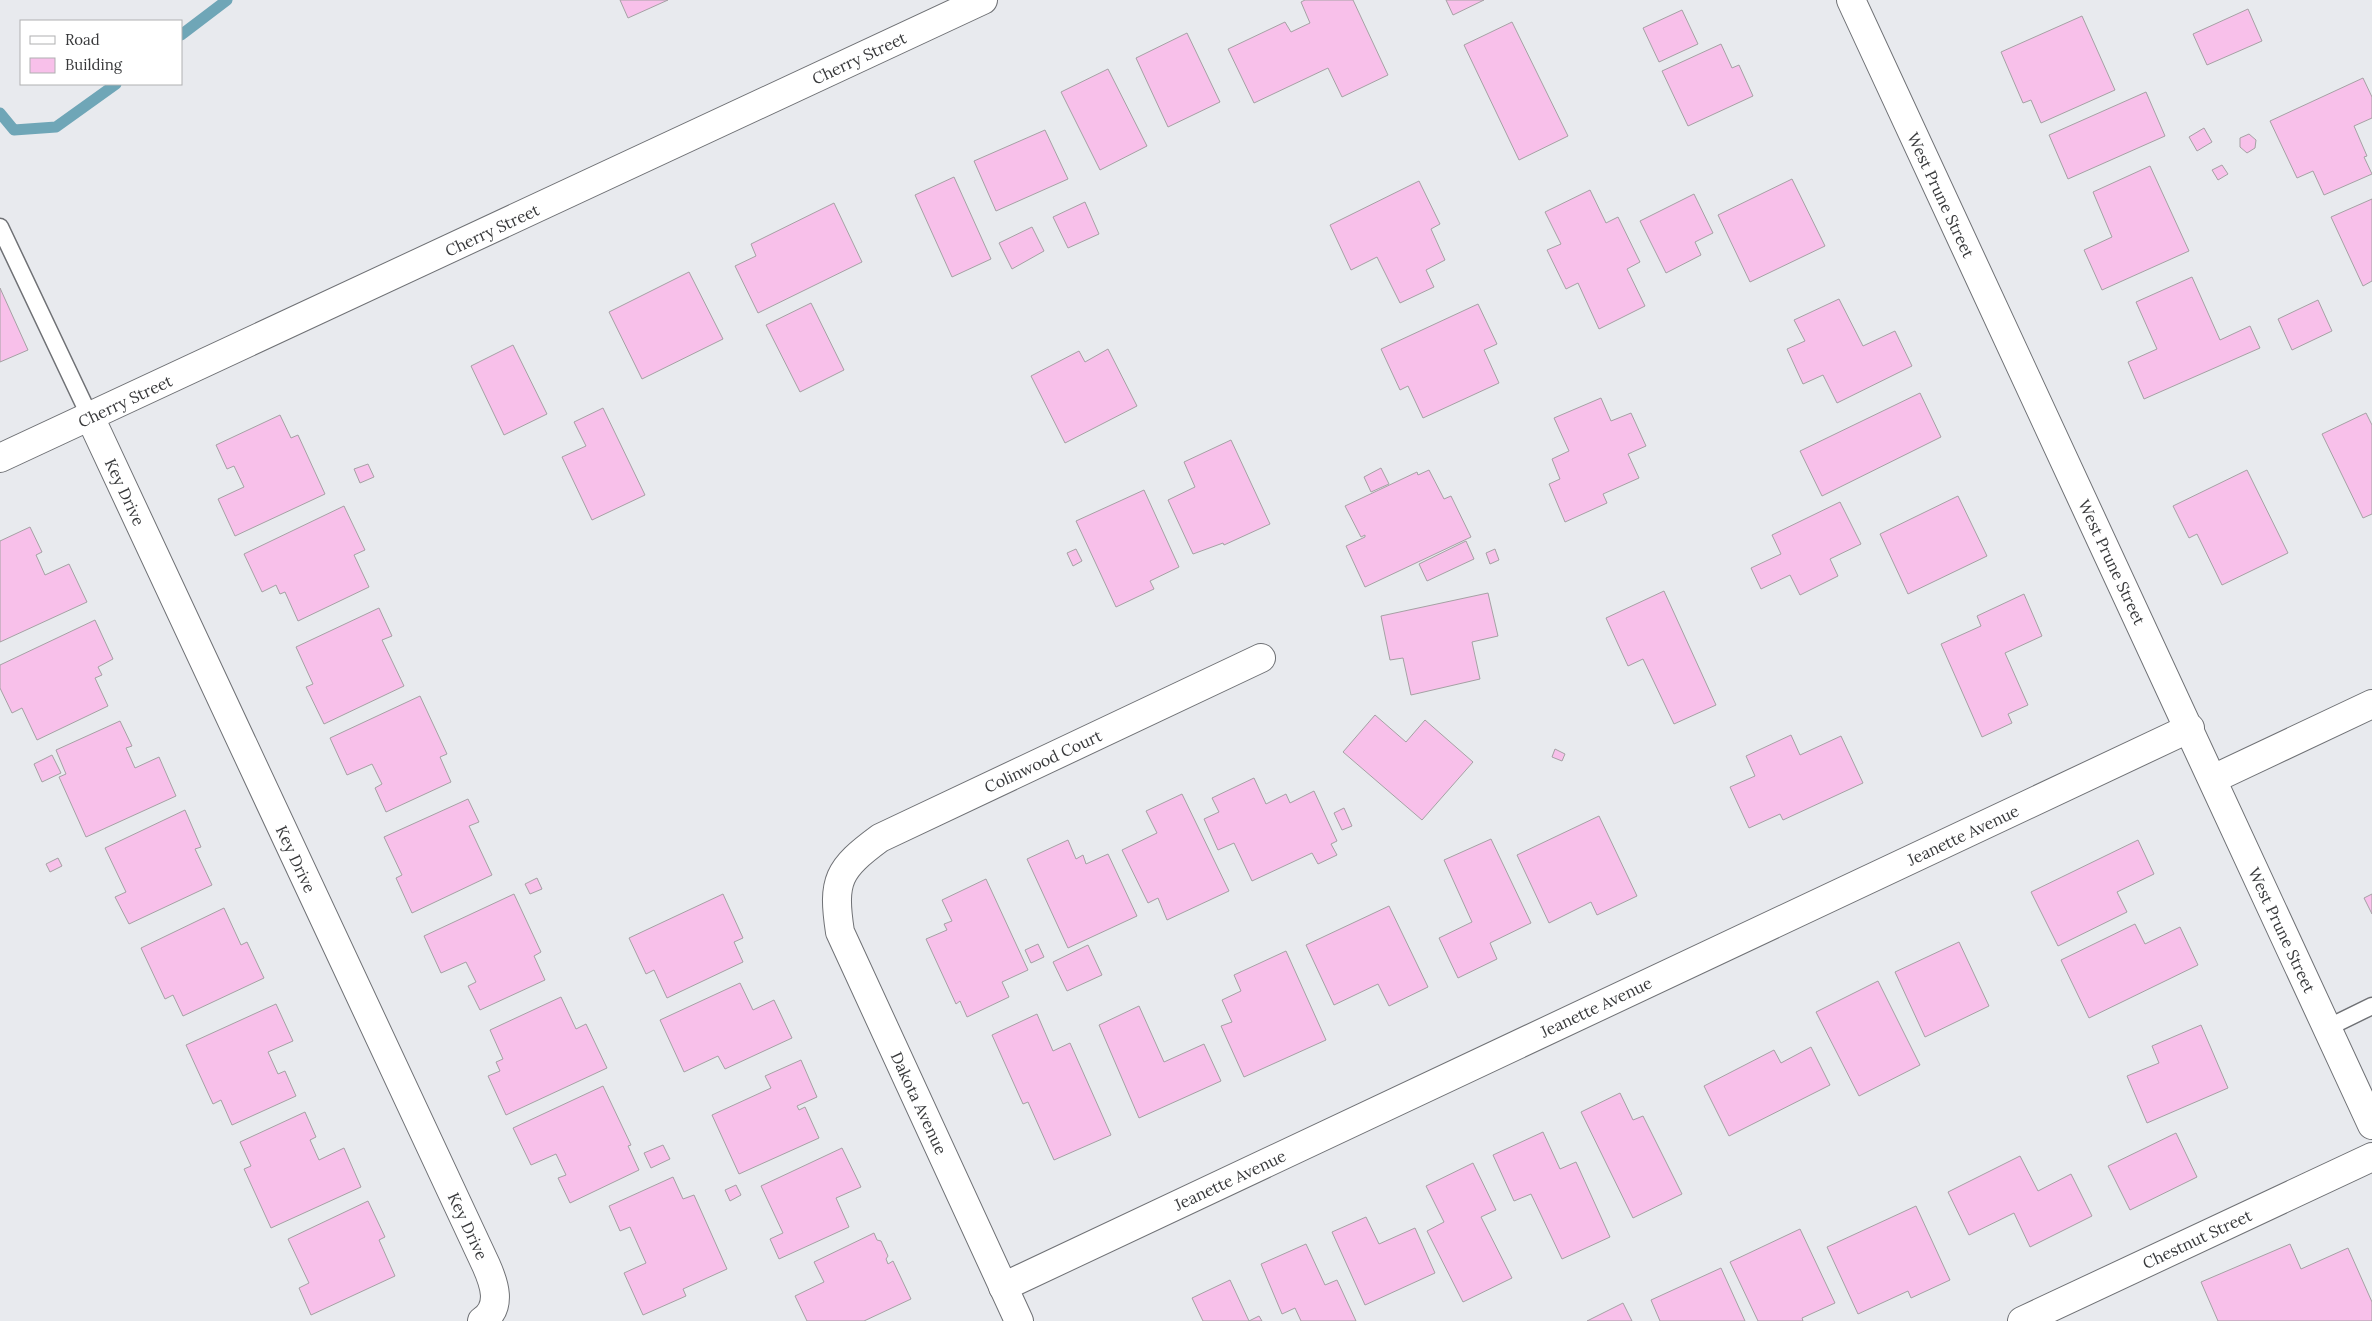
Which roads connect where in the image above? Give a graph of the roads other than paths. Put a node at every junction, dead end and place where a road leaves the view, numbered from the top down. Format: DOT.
graph roads {
  1 [pos="983,0"];
  2 [pos="1851,0"];
  3 [pos="0,227"];
  4 [pos="90,417"];
  5 [pos="0,458"];
  6 [pos="1261,658"];
  7 [pos="2372,704"];
  8 [pos="2190,728"];
  9 [pos="2212,779"];
  10 [pos="838,881"];
  11 [pos="2372,1006"];
  12 [pos="2327,1028"];
  13 [pos="2372,1125"];
  14 [pos="2372,1157"];
  15 [pos="1003,1287"];
  16 [pos="489,1312"];
  17 [pos="1018,1321"];
  18 [pos="2022,1321"];
  1 -- 4 [label="street, Cherry Street"];
  2 -- 8 [label="street, West Prune Street"];
  3 -- 4 [label="lane"];
  4 -- 5 [label="street, Cherry Street"];
  4 -- 16 [label="street, Key Drive"];
  6 -- 10 [label="street, Colinwood Court"];
  7 -- 9 [label="street"];
  8 -- 9 [label="street, West Prune Street"];
  8 -- 15 [label="street, Jeanette Avenue"];
  9 -- 12 [label="street, West Prune Street"];
  10 -- 15 [label="street, Dakota Avenue"];
  11 -- 12 [label="lane"];
  12 -- 13 [label="street, West Prune Street"];
  14 -- 18 [label="street, Chestnut Street"];
  15 -- 17 [label="street, Dakota Avenue"];
}
